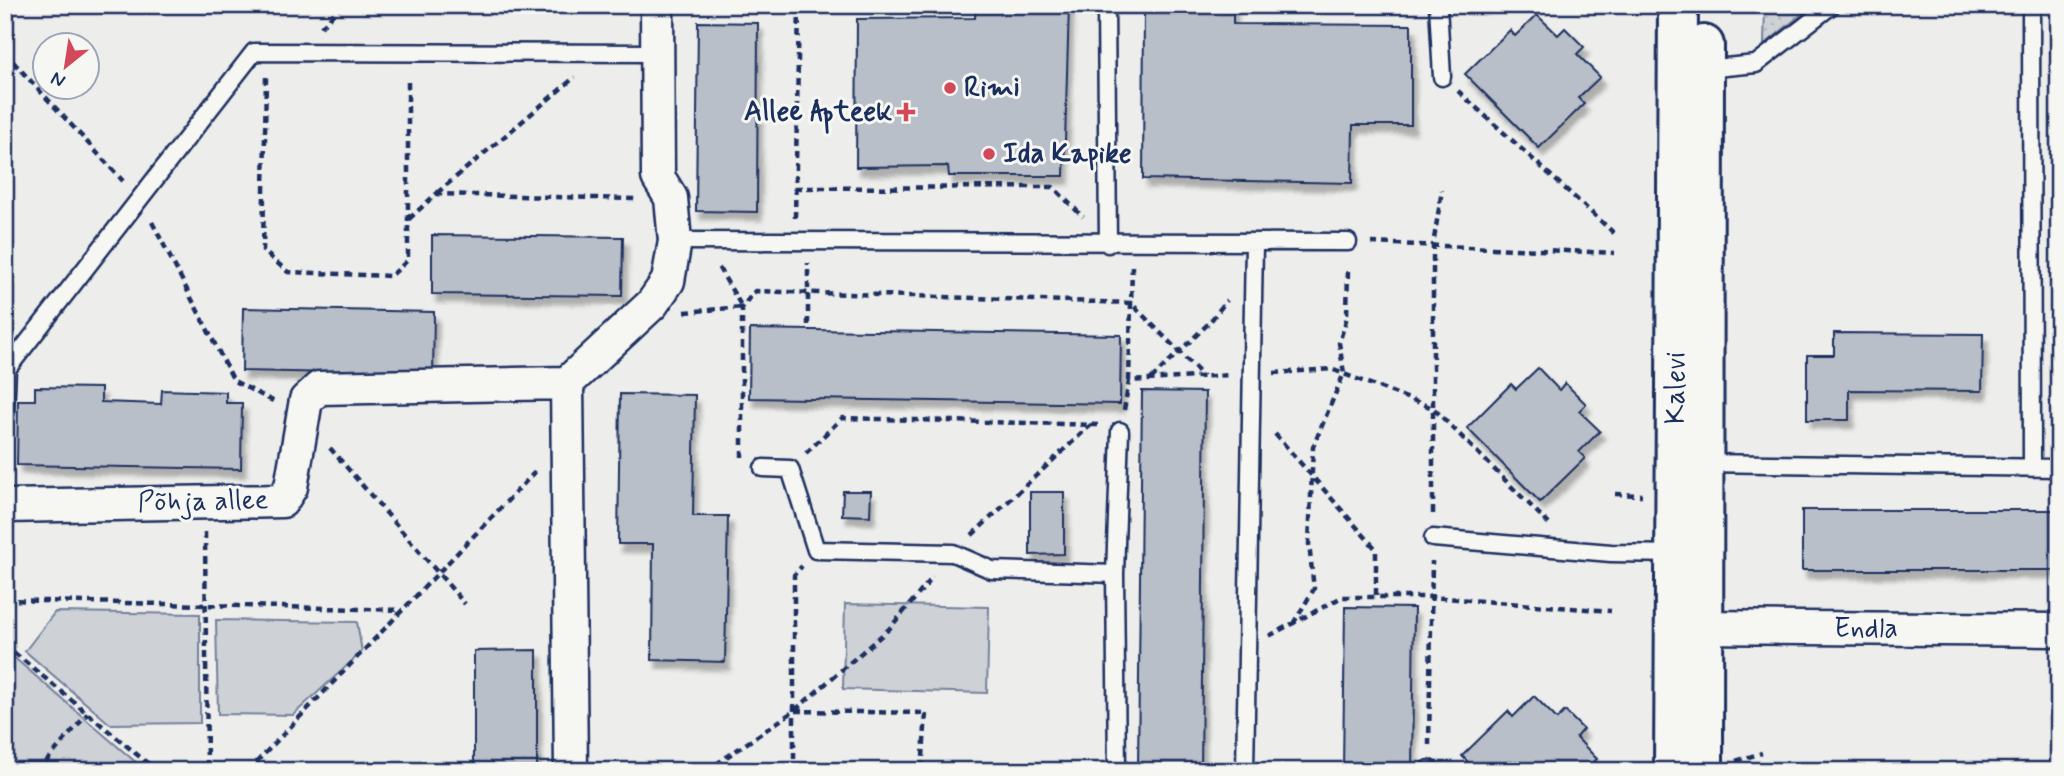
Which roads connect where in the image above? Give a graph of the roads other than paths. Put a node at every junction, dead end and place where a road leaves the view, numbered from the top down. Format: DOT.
graph roads {
  1 [pos="657,5"];
  2 [pos="1106,5"];
  3 [pos="1438,5"];
  4 [pos="1678,5"];
  5 [pos="1704,5"];
  6 [pos="1832,5"];
  7 [pos="2031,5"];
  8 [pos="658,53"];
  9 [pos="1704,69"];
  10 [pos="1442,76"];
  11 [pos="689,241"];
  12 [pos="1348,242"];
  13 [pos="1108,244"];
  14 [pos="1254,244"];
  15 [pos="567,383"];
  16 [pos="5,414"];
  17 [pos="1120,431"];
  18 [pos="1690,463"];
  19 [pos="763,468"];
  20 [pos="2032,468"];
  21 [pos="2059,468"];
  22 [pos="5,506"];
  23 [pos="1433,538"];
  24 [pos="1690,554"];
  25 [pos="1115,574"];
  26 [pos="2059,630"];
  27 [pos="1689,632"];
  28 [pos="571,771"];
  29 [pos="1117,771"];
  30 [pos="1245,771"];
  31 [pos="1674,771"];
  32 [pos="1703,771"];
  1 -- 8 [label="street"];
  2 -- 13 [label="lane"];
  3 -- 10 [label="lane"];
  4 -- 18 [label="main road, Kalevi"];
  5 -- 9 [label="main road, Kalevi"];
  6 -- 9 [label="lane"];
  7 -- 20 [label="lane"];
  8 -- 11 [label="street"];
  8 -- 16 [label="lane"];
  9 -- 18 [label="main road, Kalevi"];
  11 -- 13 [label="lane"];
  11 -- 15 [label="street"];
  12 -- 14 [label="lane"];
  13 -- 14 [label="lane"];
  14 -- 30 [label="lane"];
  15 -- 22 [label="street, Põhja allee"];
  15 -- 28 [label="street"];
  17 -- 25 [label="lane"];
  18 -- 20 [label="lane"];
  18 -- 24 [label="main road, Kalevi"];
  19 -- 25 [label="lane"];
  20 -- 21 [label="lane"];
  23 -- 24 [label="lane"];
  24 -- 27 [label="main road, Kalevi"];
  25 -- 29 [label="lane"];
  26 -- 27 [label="street, Endla"];
  27 -- 31 [label="main road, Kalevi"];
  27 -- 32 [label="main road, Kalevi"];
}
